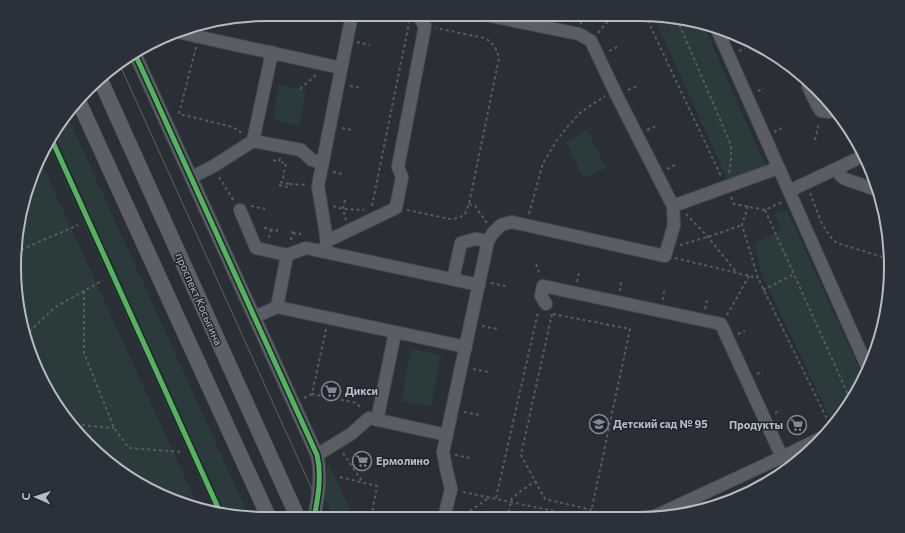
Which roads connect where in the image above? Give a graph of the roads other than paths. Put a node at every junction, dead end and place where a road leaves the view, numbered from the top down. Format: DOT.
graph roads {
  1 [pos="351,21"];
  2 [pos="418,21"];
  3 [pos="515,21"];
  4 [pos="188,34"];
  5 [pos="720,35"];
  6 [pos="272,52"];
  7 [pos="137,58"];
  8 [pos="341,68"];
  9 [pos="102,84"];
  10 [pos="811,92"];
  11 [pos="81,106"];
  12 [pos="827,111"];
  13 [pos="253,141"];
  14 [pos="859,159"];
  15 [pos="323,163"];
  16 [pos="778,168"];
  17 [pos="837,169"];
  18 [pos="192,177"];
  19 [pos="871,188"];
  20 [pos="790,194"];
  21 [pos="673,206"];
  22 [pos="240,210"];
  23 [pos="488,241"];
  24 [pos="325,246"];
  25 [pos="287,256"];
  26 [pos="453,279"];
  27 [pos="479,283"];
  28 [pos="544,300"];
  29 [pos="277,307"];
  30 [pos="255,317"];
  31 [pos="395,333"];
  32 [pos="466,347"];
  33 [pos="865,361"];
  34 [pos="373,419"];
  35 [pos="447,435"];
  36 [pos="806,445"];
  37 [pos="317,455"];
  38 [pos="782,457"];
  39 [pos="668,510"];
  40 [pos="266,512"];
  41 [pos="295,512"];
  42 [pos="315,512"];
  43 [pos="445,512"];
  1 -- 8 [label="street"];
  2 -- 24 [label="street"];
  3 -- 21 [label="street"];
  4 -- 6 [label="street"];
  5 -- 16 [label="street"];
  6 -- 8 [label="street"];
  6 -- 13 [label="street"];
  7 -- 18 [label="street"];
  8 -- 15 [label="street"];
  9 -- 41 [label="main road, проспект Косыгина"];
  10 -- 12 [label="street"];
  11 -- 40 [label="main road"];
  13 -- 15 [label="street"];
  13 -- 18 [label="street"];
  14 -- 17 [label="street"];
  15 -- 24 [label="street"];
  16 -- 20 [label="street"];
  16 -- 21 [label="street"];
  17 -- 19 [label="street"];
  17 -- 20 [label="street"];
  18 -- 30 [label="street"];
  20 -- 33 [label="street"];
  21 -- 23 [label="street"];
  22 -- 25 [label="street"];
  23 -- 26 [label="street"];
  23 -- 27 [label="street"];
  24 -- 25 [label="street"];
  24 -- 26 [label="street"];
  25 -- 29 [label="street"];
  26 -- 27 [label="street"];
  27 -- 32 [label="street"];
  28 -- 38 [label="street"];
  29 -- 30 [label="street"];
  29 -- 31 [label="street"];
  30 -- 37 [label="street"];
  31 -- 32 [label="street"];
  31 -- 34 [label="street"];
  32 -- 35 [label="street"];
  34 -- 35 [label="street"];
  34 -- 37 [label="street"];
  35 -- 43 [label="street"];
  36 -- 38 [label="street"];
  37 -- 42 [label="street"];
  38 -- 39 [label="street"];
}
